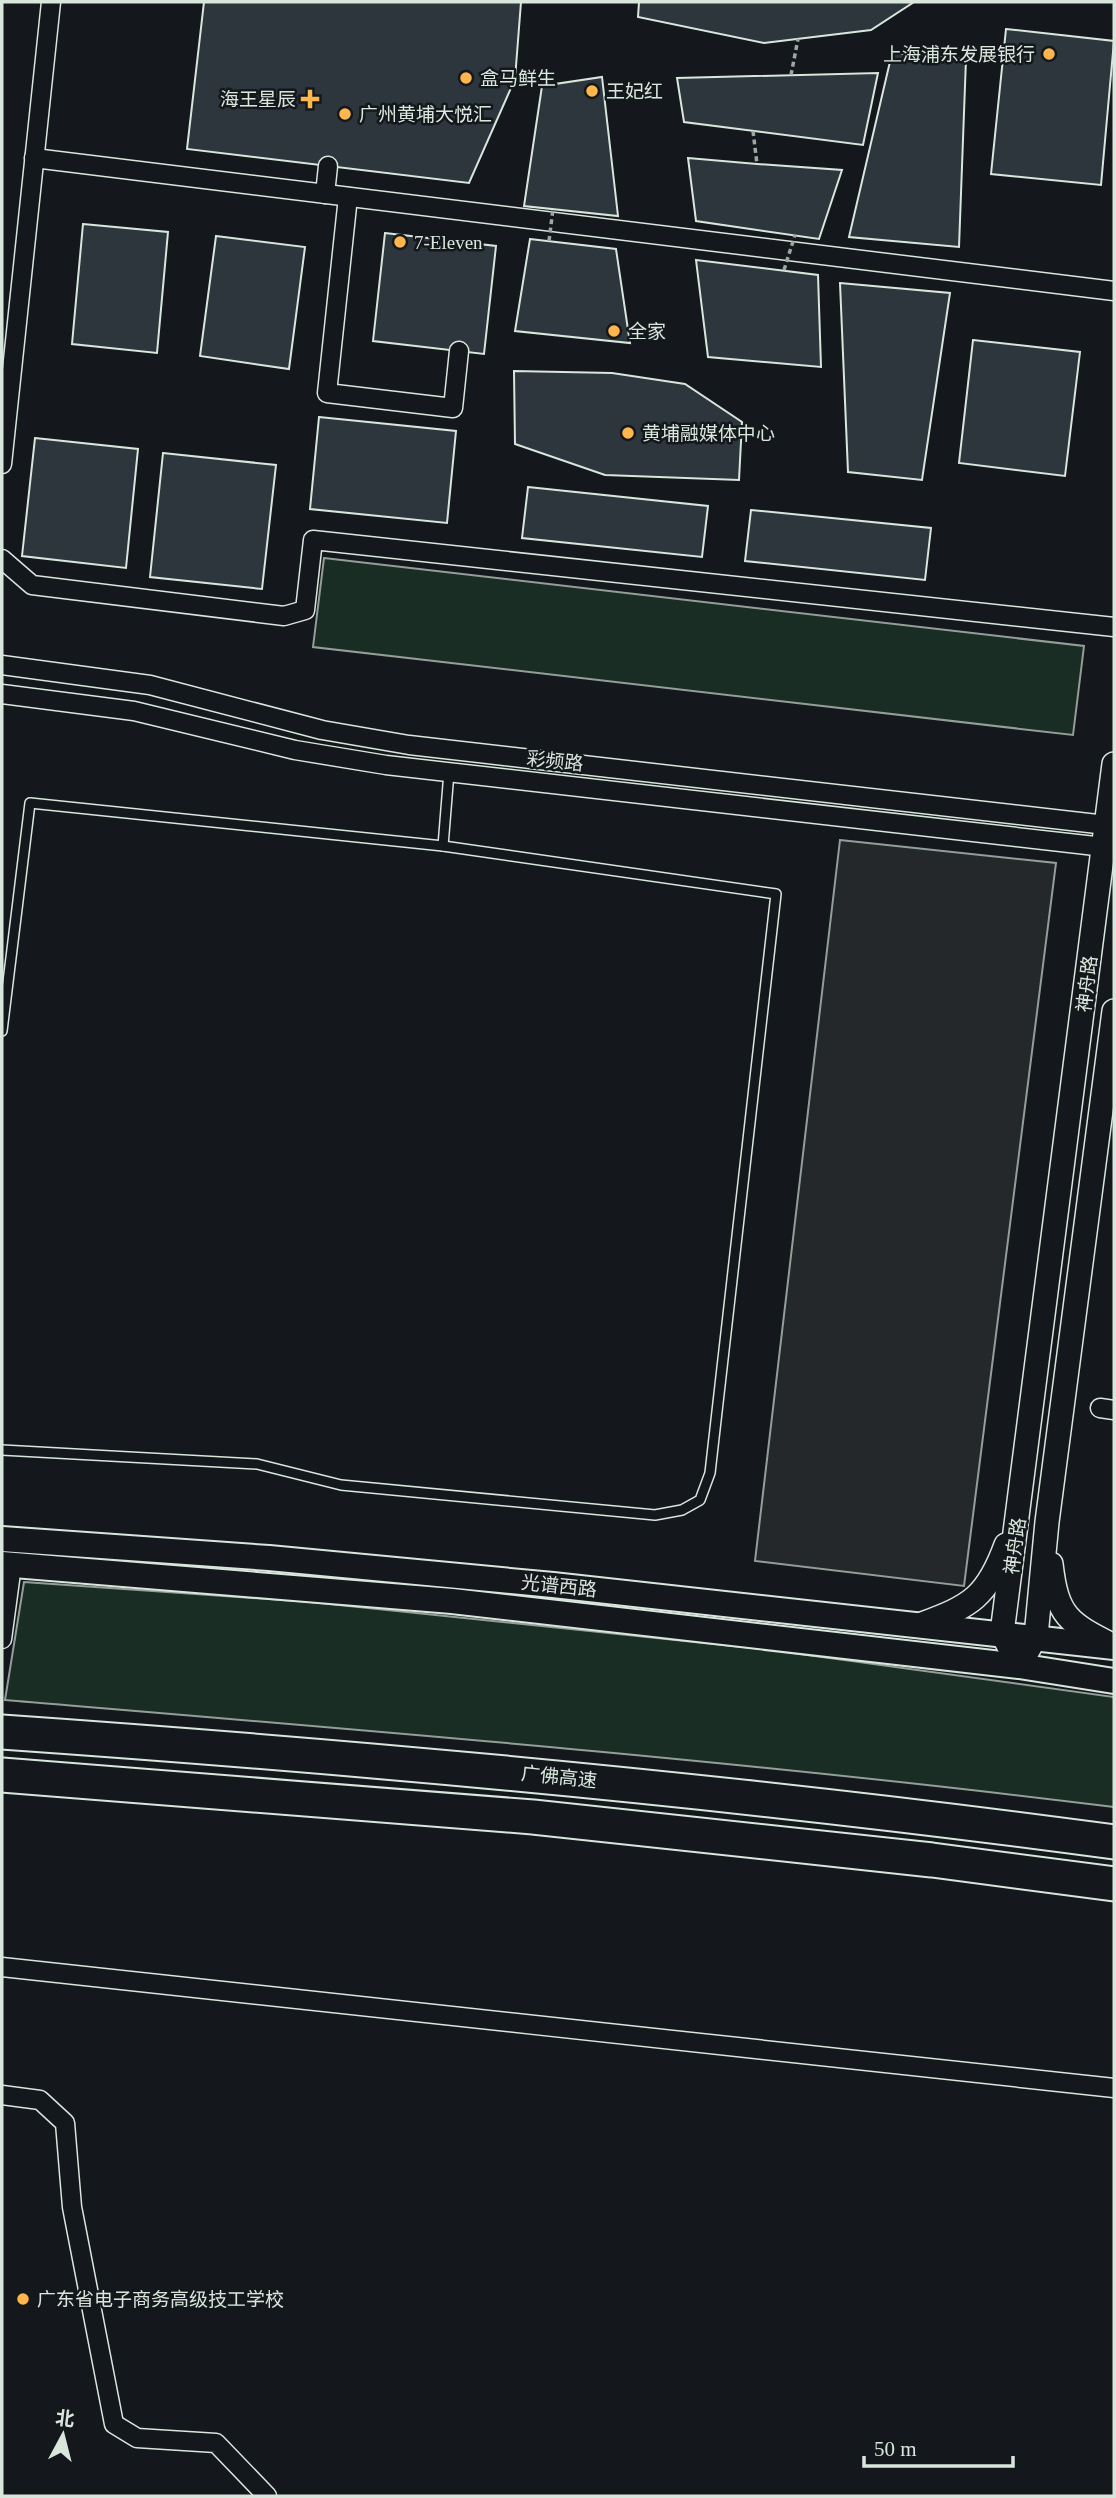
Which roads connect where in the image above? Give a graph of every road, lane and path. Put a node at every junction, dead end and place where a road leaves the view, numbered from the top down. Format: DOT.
graph roads {
  1 [pos="51,2"];
  2 [pos="798,38"];
  3 [pos="790,75"];
  4 [pos="753,131"];
  5 [pos="34,158"];
  6 [pos="757,164"];
  7 [pos="328,166"];
  8 [pos="324,194"];
  9 [pos="348,197"];
  10 [pos="553,209"];
  11 [pos="795,235"];
  12 [pos="549,241"];
  13 [pos="784,270"];
  14 [pos="1114,291"];
  15 [pos="459,351"];
  16 [pos="2,464"];
  17 [pos="2,559"];
  18 [pos="1114,627"];
  19 [pos="2,666"];
  20 [pos="2,694"];
  21 [pos="1114,764"];
  22 [pos="449,772"];
  23 [pos="1110,837"];
  24 [pos="443,846"];
  25 [pos="1114,1011"];
  26 [pos="2,1031"];
  27 [pos="2,1450"];
  28 [pos="1020,1506"];
  29 [pos="1046,1522"];
  30 [pos="2,1539"];
  31 [pos="7,1564"];
  32 [pos="922,1624"];
  33 [pos="1002,1633"];
  34 [pos="1036,1636"];
  35 [pos="2,1639"];
  36 [pos="1114,1647"];
  37 [pos="1018,1665"];
  38 [pos="1114,1681"];
  39 [pos="13,1732"];
  40 [pos="9,1776"];
  41 [pos="1114,1842"];
  42 [pos="1114,1884"];
  43 [pos="2,1967"];
  44 [pos="1114,2088"];
  45 [pos="2,2095"];
  46 [pos="267,2496"];
  1 -- 5 [label="street"];
  2 -- 3 [label="path"];
  4 -- 6 [label="path"];
  5 -- 8 [label="street"];
  5 -- 16 [label="street"];
  7 -- 8 [label="street"];
  8 -- 9 [label="street"];
  9 -- 14 [label="street"];
  9 -- 15 [label="street"];
  10 -- 12 [label="path, bridge"];
  11 -- 13 [label="path, bridge"];
  17 -- 18 [label="street"];
  19 -- 23 [label="street, 彩频路"];
  20 -- 22 [label="street, 彩频路"];
  21 -- 23 [label="street, 神舟路"];
  22 -- 23 [label="street, 彩频路"];
  22 -- 24 [label="lane"];
  23 -- 28 [label="street, 神舟路"];
  24 -- 26 [label="lane"];
  24 -- 27 [label="lane"];
  25 -- 29 [label="street, 神舟路"];
  28 -- 32 [label="street"];
  28 -- 33 [label="street, 神舟路"];
  29 -- 34 [label="street, 神舟路"];
  29 -- 36 [label="street"];
  30 -- 32 [label="main road, 光谱西路"];
  31 -- 35 [label="street"];
  31 -- 37 [label="main road"];
  32 -- 33 [label="main road, 光谱西路"];
  33 -- 34 [label="main road, 光谱西路"];
  33 -- 37 [label="street"];
  34 -- 36 [label="main road, 光谱西路"];
  34 -- 37 [label="street, 神舟路"];
  37 -- 38 [label="main road"];
  39 -- 41 [label="highway, 广佛高速"];
  40 -- 42 [label="highway"];
  43 -- 44 [label="street"];
  45 -- 46 [label="street"];
}
